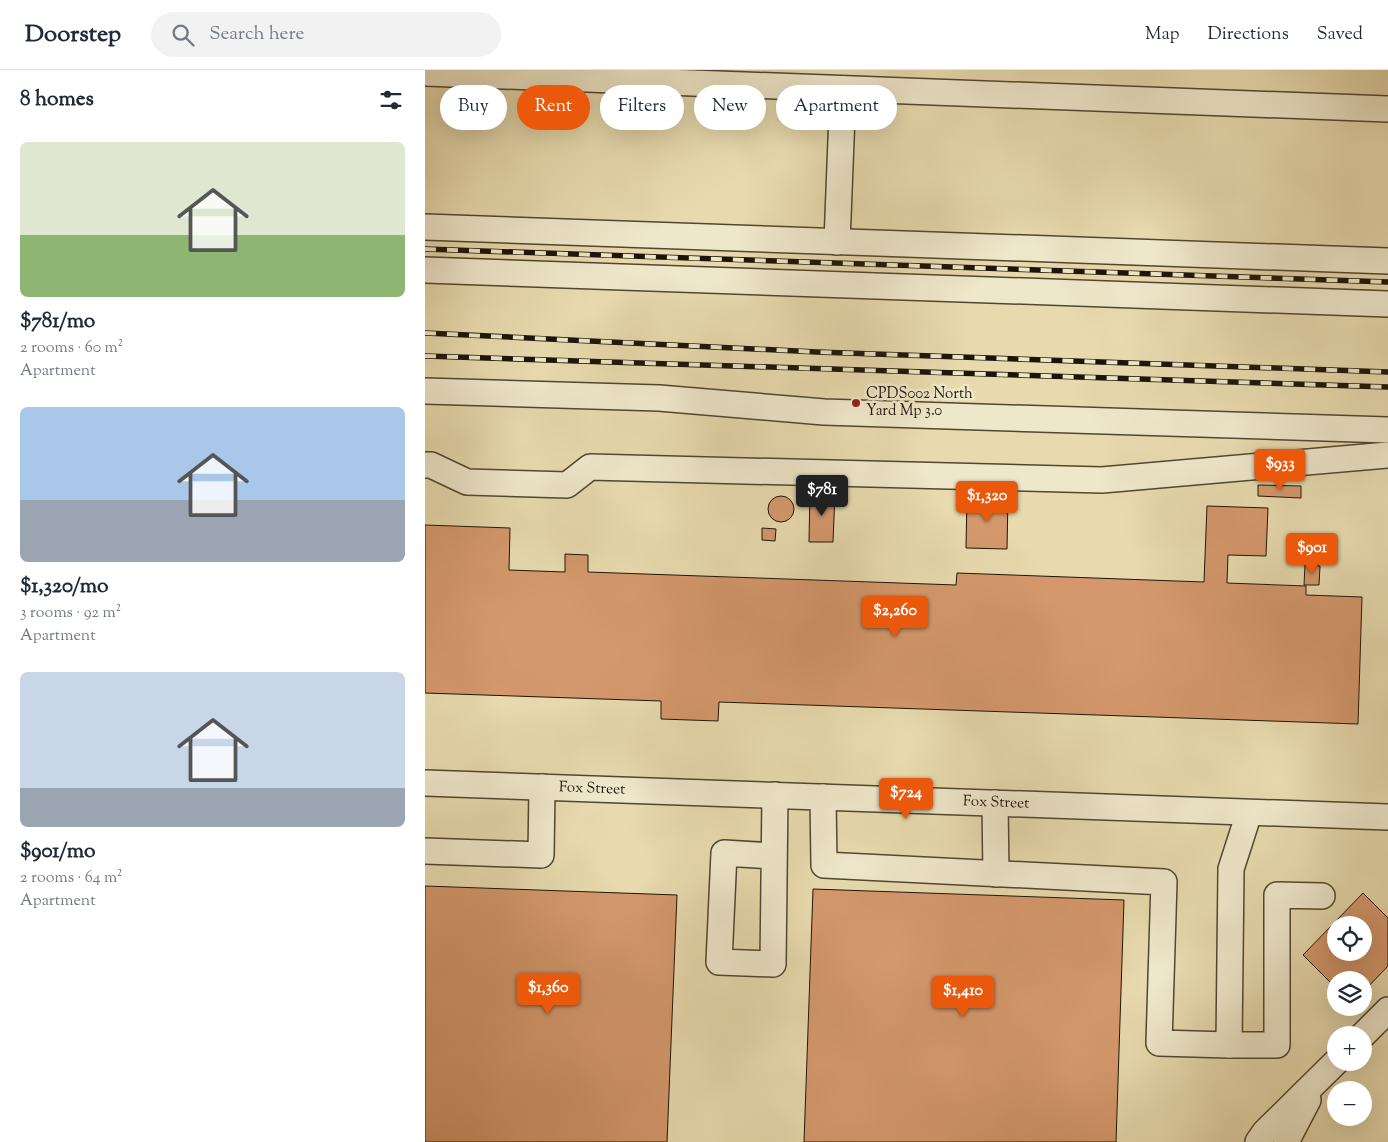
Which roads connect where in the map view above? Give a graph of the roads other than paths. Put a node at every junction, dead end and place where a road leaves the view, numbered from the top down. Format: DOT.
graph roads {
  1 [pos="425,73"];
  2 [pos="776,86"];
  3 [pos="897,91"];
  4 [pos="1388,109"];
  5 [pos="841,130"];
  6 [pos="425,227"];
  7 [pos="837,242"];
  8 [pos="1388,261"];
  9 [pos="425,270"];
  10 [pos="1388,304"];
  11 [pos="425,391"];
  12 [pos="1388,430"];
  13 [pos="1388,455"];
  14 [pos="425,465"];
  15 [pos="425,783"];
  16 [pos="542,787"];
  17 [pos="775,796"];
  18 [pos="823,797"];
  19 [pos="995,803"];
  20 [pos="1249,813"];
  21 [pos="1388,817"];
  22 [pos="425,851"];
  23 [pos="775,856"];
  24 [pos="996,874"];
  25 [pos="1323,896"];
  26 [pos="1388,1010"];
  27 [pos="1372,1026"];
  28 [pos="1229,1045"];
  29 [pos="1328,1071"];
  30 [pos="1319,1080"];
  31 [pos="1258,1142"];
  32 [pos="1286,1142"];
  1 -- 2 [label="street"];
  3 -- 4 [label="street"];
  5 -- 7 [label="street"];
  6 -- 7 [label="street"];
  7 -- 8 [label="street"];
  9 -- 10 [label="street"];
  11 -- 12 [label="street"];
  13 -- 14 [label="street"];
  15 -- 16 [label="street, Fox Street"];
  16 -- 17 [label="street, Fox Street"];
  16 -- 22 [label="street"];
  17 -- 18 [label="street, Fox Street"];
  17 -- 23 [label="street"];
  18 -- 19 [label="street, Fox Street"];
  18 -- 24 [label="street"];
  19 -- 20 [label="street, Fox Street"];
  19 -- 24 [label="street"];
  20 -- 21 [label="street, Fox Street"];
  20 -- 28 [label="street"];
  23 -- 23 [label="street"];
  24 -- 28 [label="street"];
  25 -- 28 [label="street"];
  26 -- 27 [label="street"];
  29 -- 30 [label="street"];
  30 -- 31 [label="street"];
  30 -- 32 [label="street"];
}
